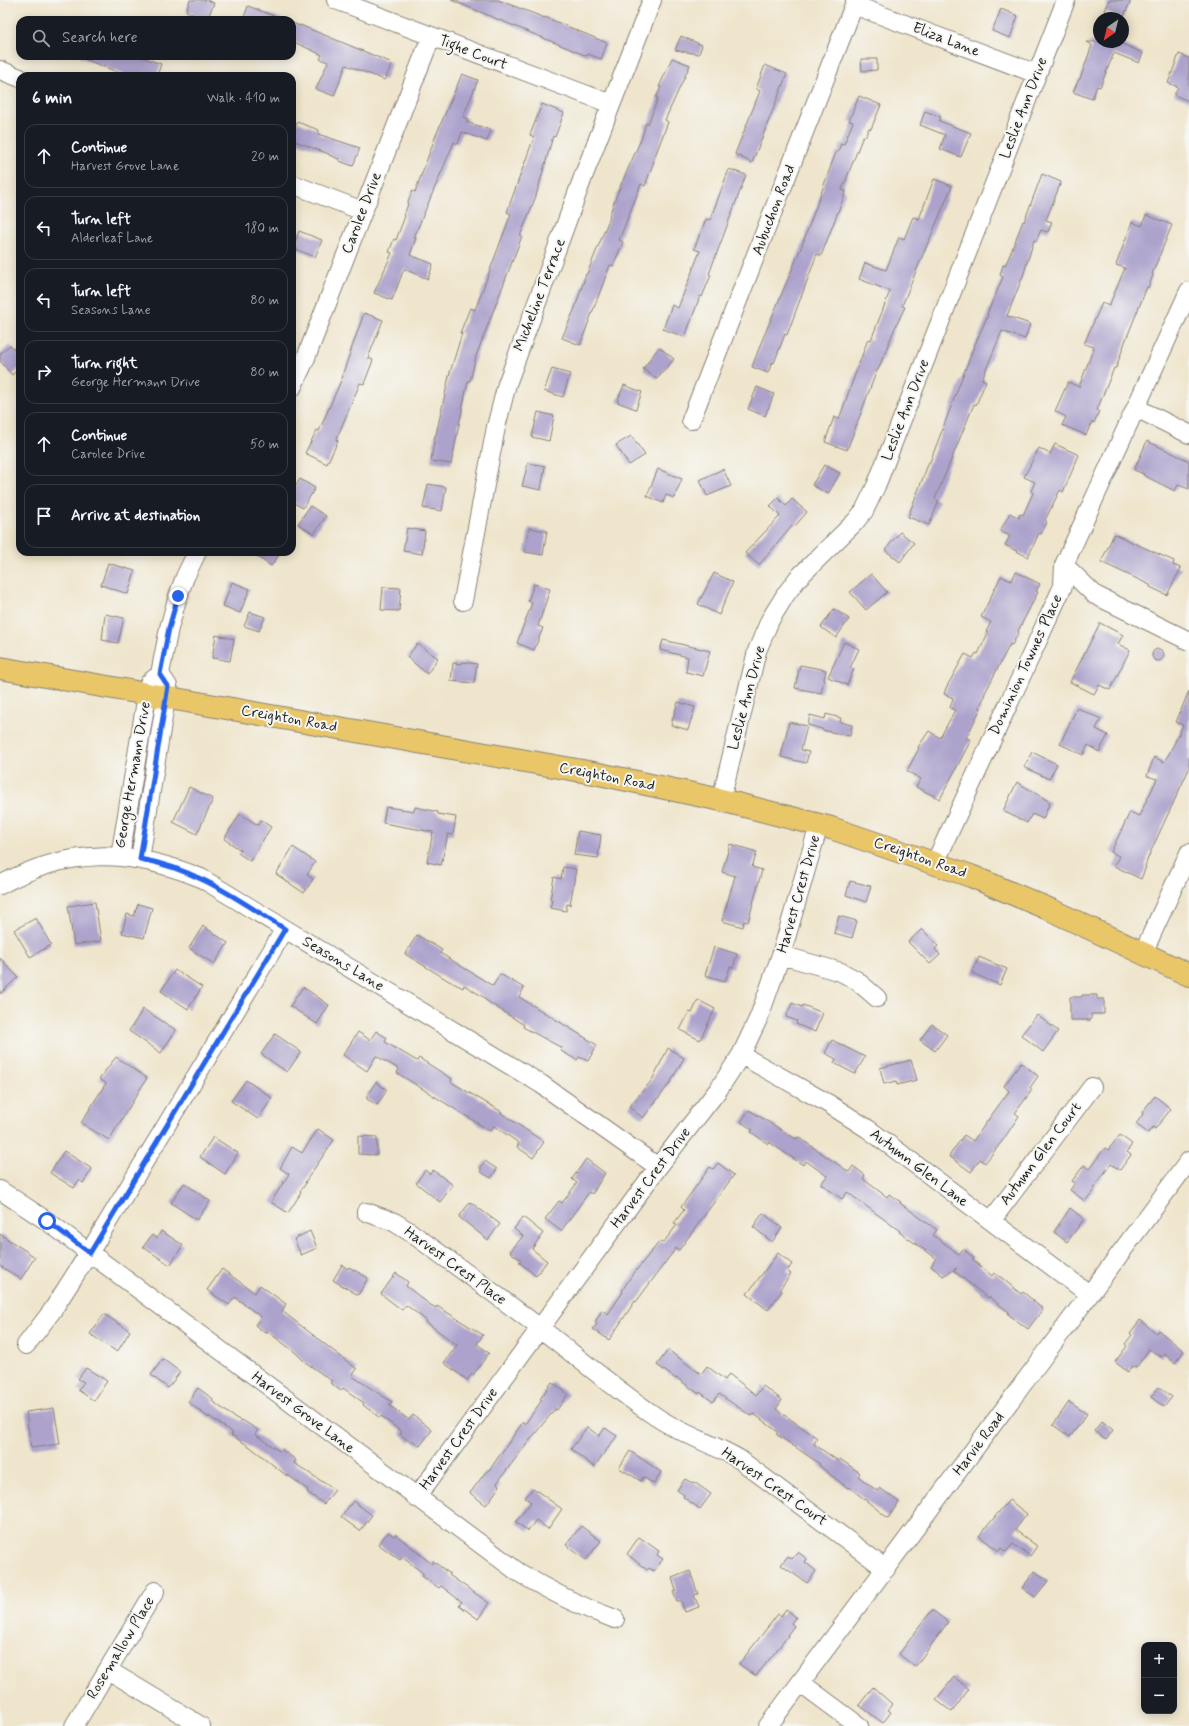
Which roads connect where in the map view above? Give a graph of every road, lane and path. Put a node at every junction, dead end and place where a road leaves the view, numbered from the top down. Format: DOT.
graph roads {
  1 [pos="336,0"];
  2 [pos="652,0"];
  3 [pos="1066,0"];
  4 [pos="855,3"];
  5 [pos="431,37"];
  6 [pos="0,70"];
  7 [pos="1038,74"];
  8 [pos="16,76"];
  9 [pos="611,104"];
  10 [pos="296,186"];
  11 [pos="363,211"];
  12 [pos="1189,291"];
  13 [pos="296,380"];
  14 [pos="1136,408"];
  15 [pos="691,420"];
  16 [pos="1189,434"];
  17 [pos="194,556"];
  18 [pos="1064,565"];
  19 [pos="463,601"];
  20 [pos="1189,641"];
  21 [pos="0,668"];
  22 [pos="156,695"];
  23 [pos="721,800"];
  24 [pos="819,824"];
  25 [pos="1189,853"];
  26 [pos="120,857"];
  27 [pos="140,859"];
  28 [pos="935,863"];
  29 [pos="0,885"];
  30 [pos="285,929"];
  31 [pos="1143,953"];
  32 [pos="781,955"];
  33 [pos="1189,975"];
  34 [pos="877,998"];
  35 [pos="741,1055"];
  36 [pos="1092,1087"];
  37 [pos="1189,1161"];
  38 [pos="658,1167"];
  39 [pos="0,1190"];
  40 [pos="366,1212"];
  41 [pos="991,1221"];
  42 [pos="90,1253"];
  43 [pos="1089,1294"];
  44 [pos="540,1328"];
  45 [pos="26,1345"];
  46 [pos="416,1498"];
  47 [pos="886,1569"];
  48 [pos="155,1591"];
  49 [pos="615,1619"];
  50 [pos="108,1670"];
  51 [pos="801,1682"];
  52 [pos="74,1726"];
  53 [pos="201,1726"];
  54 [pos="768,1726"];
  55 [pos="859,1726"];
  1 -- 5 [label="street, Tighe Court"];
  2 -- 9 [label="street, Micheline Terrace"];
  3 -- 7 [label="street, Leslie Ann Drive"];
  4 -- 7 [label="street, Eliza Lane"];
  4 -- 15 [label="street, Aubuchon Road"];
  5 -- 9 [label="street, Tighe Court"];
  5 -- 11 [label="street, Carolee Drive"];
  6 -- 8 [label="street"];
  7 -- 23 [label="street, Leslie Ann Drive"];
  9 -- 19 [label="street, Micheline Terrace"];
  10 -- 11 [label="street"];
  11 -- 13 [label="street, Carolee Drive"];
  12 -- 14 [label="street, Dominion Townes Place"];
  14 -- 16 [label="street"];
  14 -- 18 [label="street, Dominion Townes Place"];
  17 -- 22 [label="street"];
  18 -- 20 [label="street"];
  18 -- 28 [label="street, Dominion Townes Place"];
  21 -- 22 [label="main road, Creighton Road"];
  22 -- 23 [label="main road, Creighton Road"];
  22 -- 26 [label="street, George Hermann Drive"];
  22 -- 27 [label="street, George Hermann Drive"];
  23 -- 24 [label="main road, Creighton Road"];
  24 -- 28 [label="main road, Creighton Road"];
  24 -- 32 [label="street, Harvest Crest Drive"];
  25 -- 31 [label="street"];
  26 -- 27 [label="street, Seasons Lane"];
  26 -- 29 [label="street, Seasons Lane"];
  27 -- 30 [label="street, Seasons Lane"];
  28 -- 31 [label="main road, Creighton Road"];
  30 -- 38 [label="street, Seasons Lane"];
  30 -- 42 [label="street"];
  31 -- 33 [label="main road, Creighton Road"];
  32 -- 34 [label="street"];
  32 -- 35 [label="street, Harvest Crest Drive"];
  35 -- 38 [label="street, Harvest Crest Drive"];
  35 -- 41 [label="street, Autumn Glen Lane"];
  36 -- 41 [label="street, Autumn Glen Court"];
  37 -- 43 [label="street, Harvie Road"];
  38 -- 44 [label="street, Harvest Crest Drive"];
  39 -- 42 [label="street, Harvest Grove Lane"];
  40 -- 44 [label="street, Harvest Crest Place"];
  41 -- 43 [label="street, Autumn Glen Lane"];
  42 -- 45 [label="street"];
  42 -- 46 [label="street, Harvest Grove Lane"];
  43 -- 47 [label="street, Harvie Road"];
  44 -- 46 [label="street, Harvest Crest Drive"];
  44 -- 47 [label="street, Harvest Crest Court"];
  46 -- 49 [label="street, Harvest Grove Lane"];
  47 -- 51 [label="street, Harvie Road"];
  48 -- 50 [label="street, Rosemallow Place"];
  50 -- 52 [label="street, Rosemallow Place"];
  50 -- 53 [label="street"];
  51 -- 54 [label="street, Harvie Road"];
  51 -- 55 [label="street"];
}
